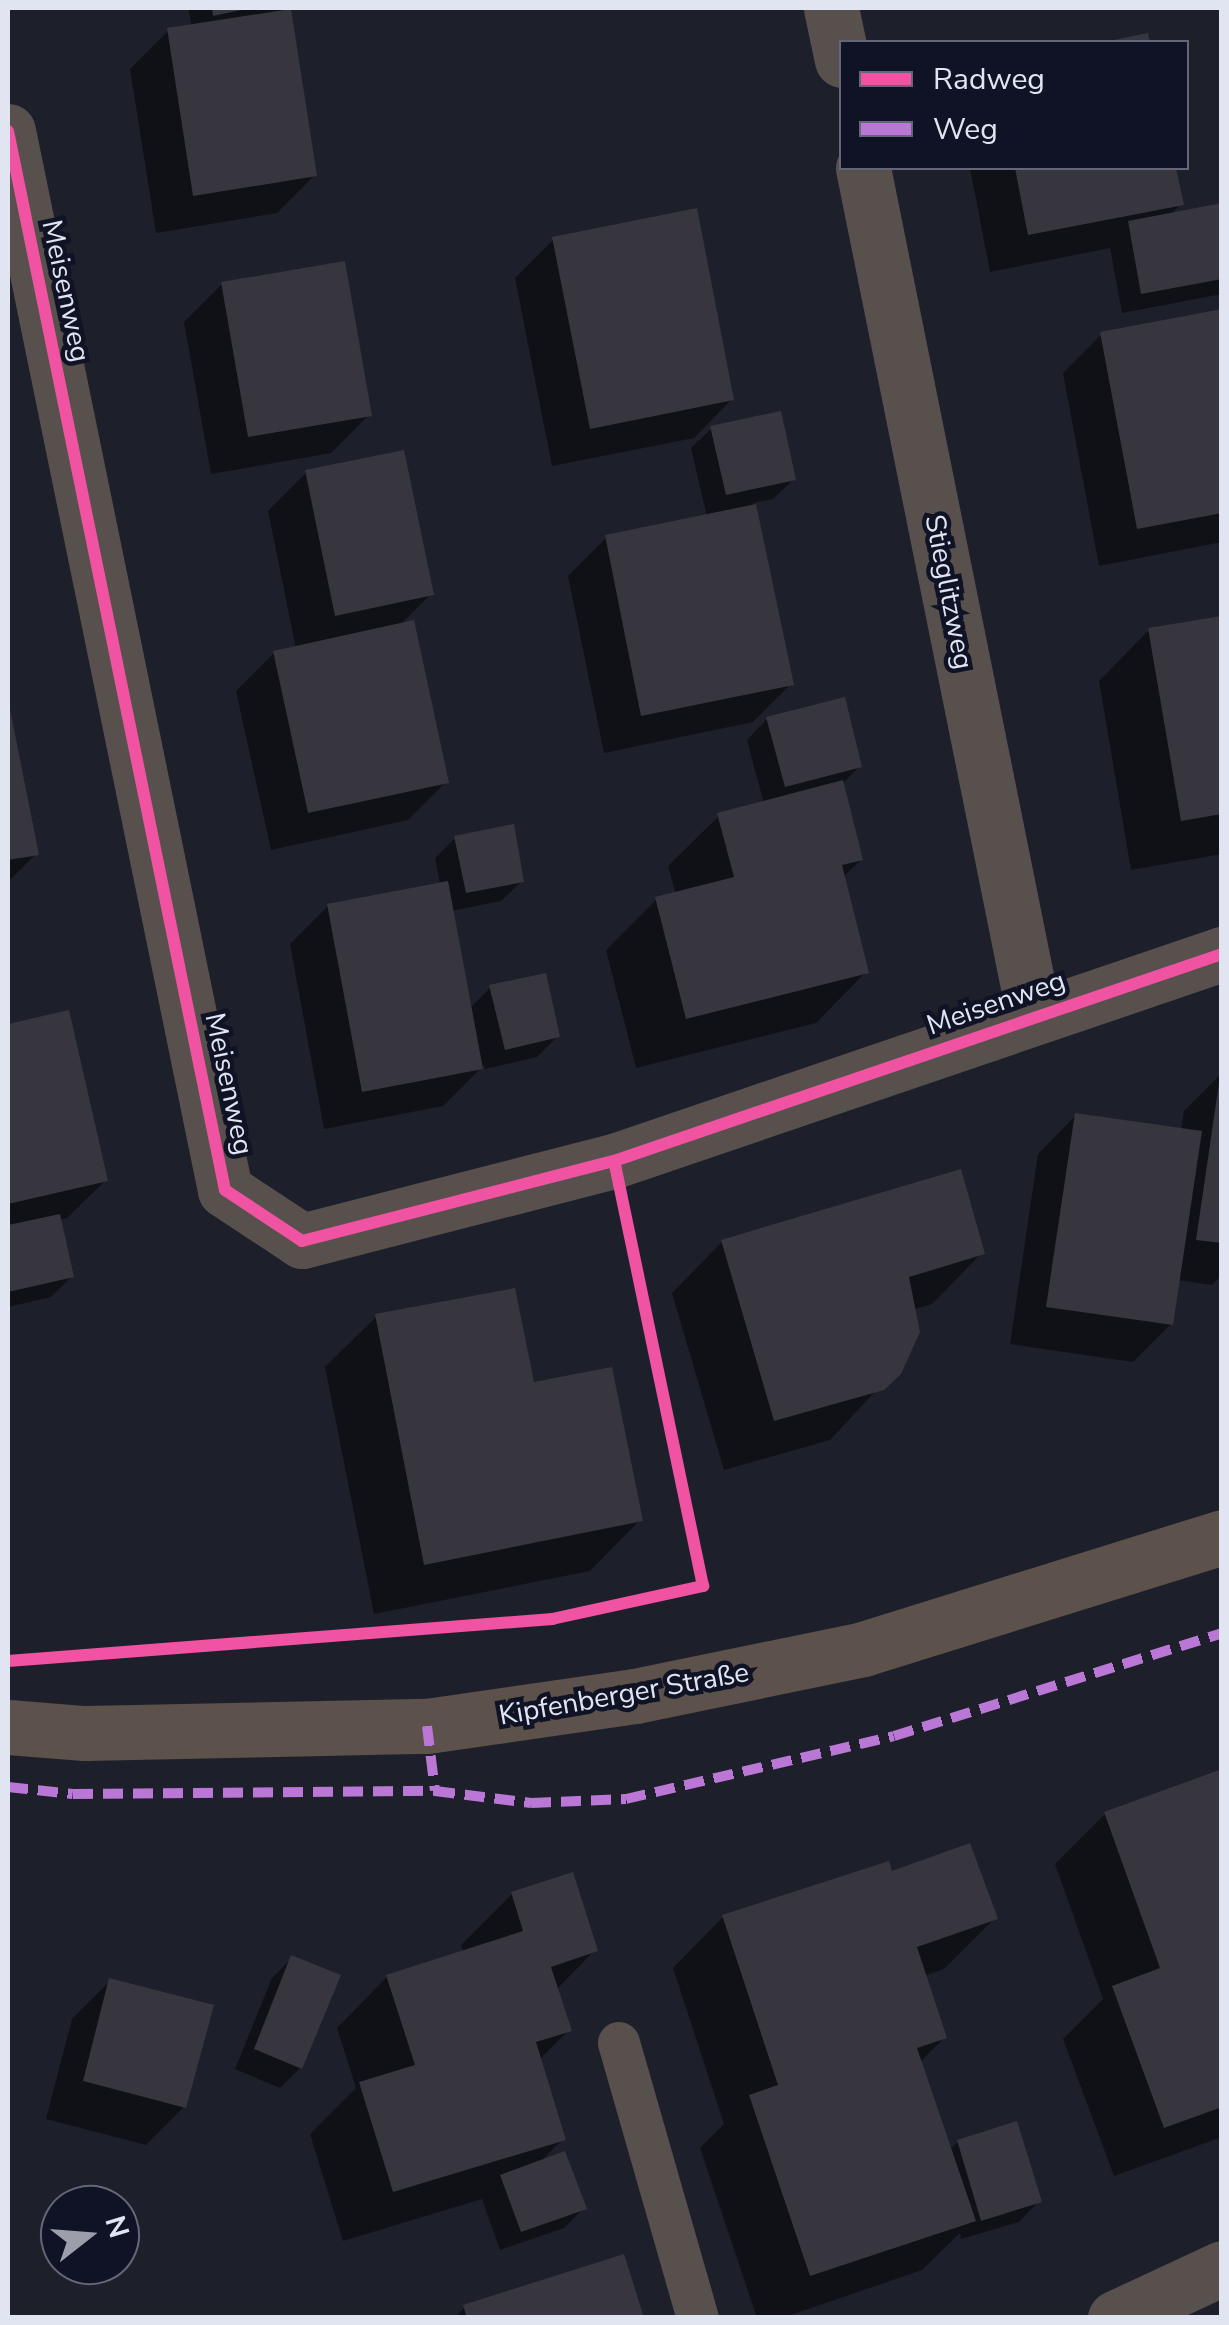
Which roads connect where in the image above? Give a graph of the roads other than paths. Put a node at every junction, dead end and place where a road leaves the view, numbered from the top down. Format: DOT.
graph roads {
  1 [pos="831,8"];
  2 [pos="839,46"];
  3 [pos="8,130"];
  4 [pos="863,170"];
  5 [pos="1222,954"];
  6 [pos="1034,1016"];
  7 [pos="1222,1538"];
  8 [pos="8,1726"];
  9 [pos="619,2043"];
  10 [pos="1222,2268"];
  11 [pos="698,2318"];
  12 [pos="1116,2318"];
  1 -- 2 [label="street"];
  3 -- 6 [label="street, Meisenweg"];
  4 -- 6 [label="street, Stieglitzweg"];
  5 -- 6 [label="street, Meisenweg"];
  7 -- 8 [label="street, Kipfenberger Straße"];
  9 -- 11 [label="lane"];
  10 -- 12 [label="street"];
}
